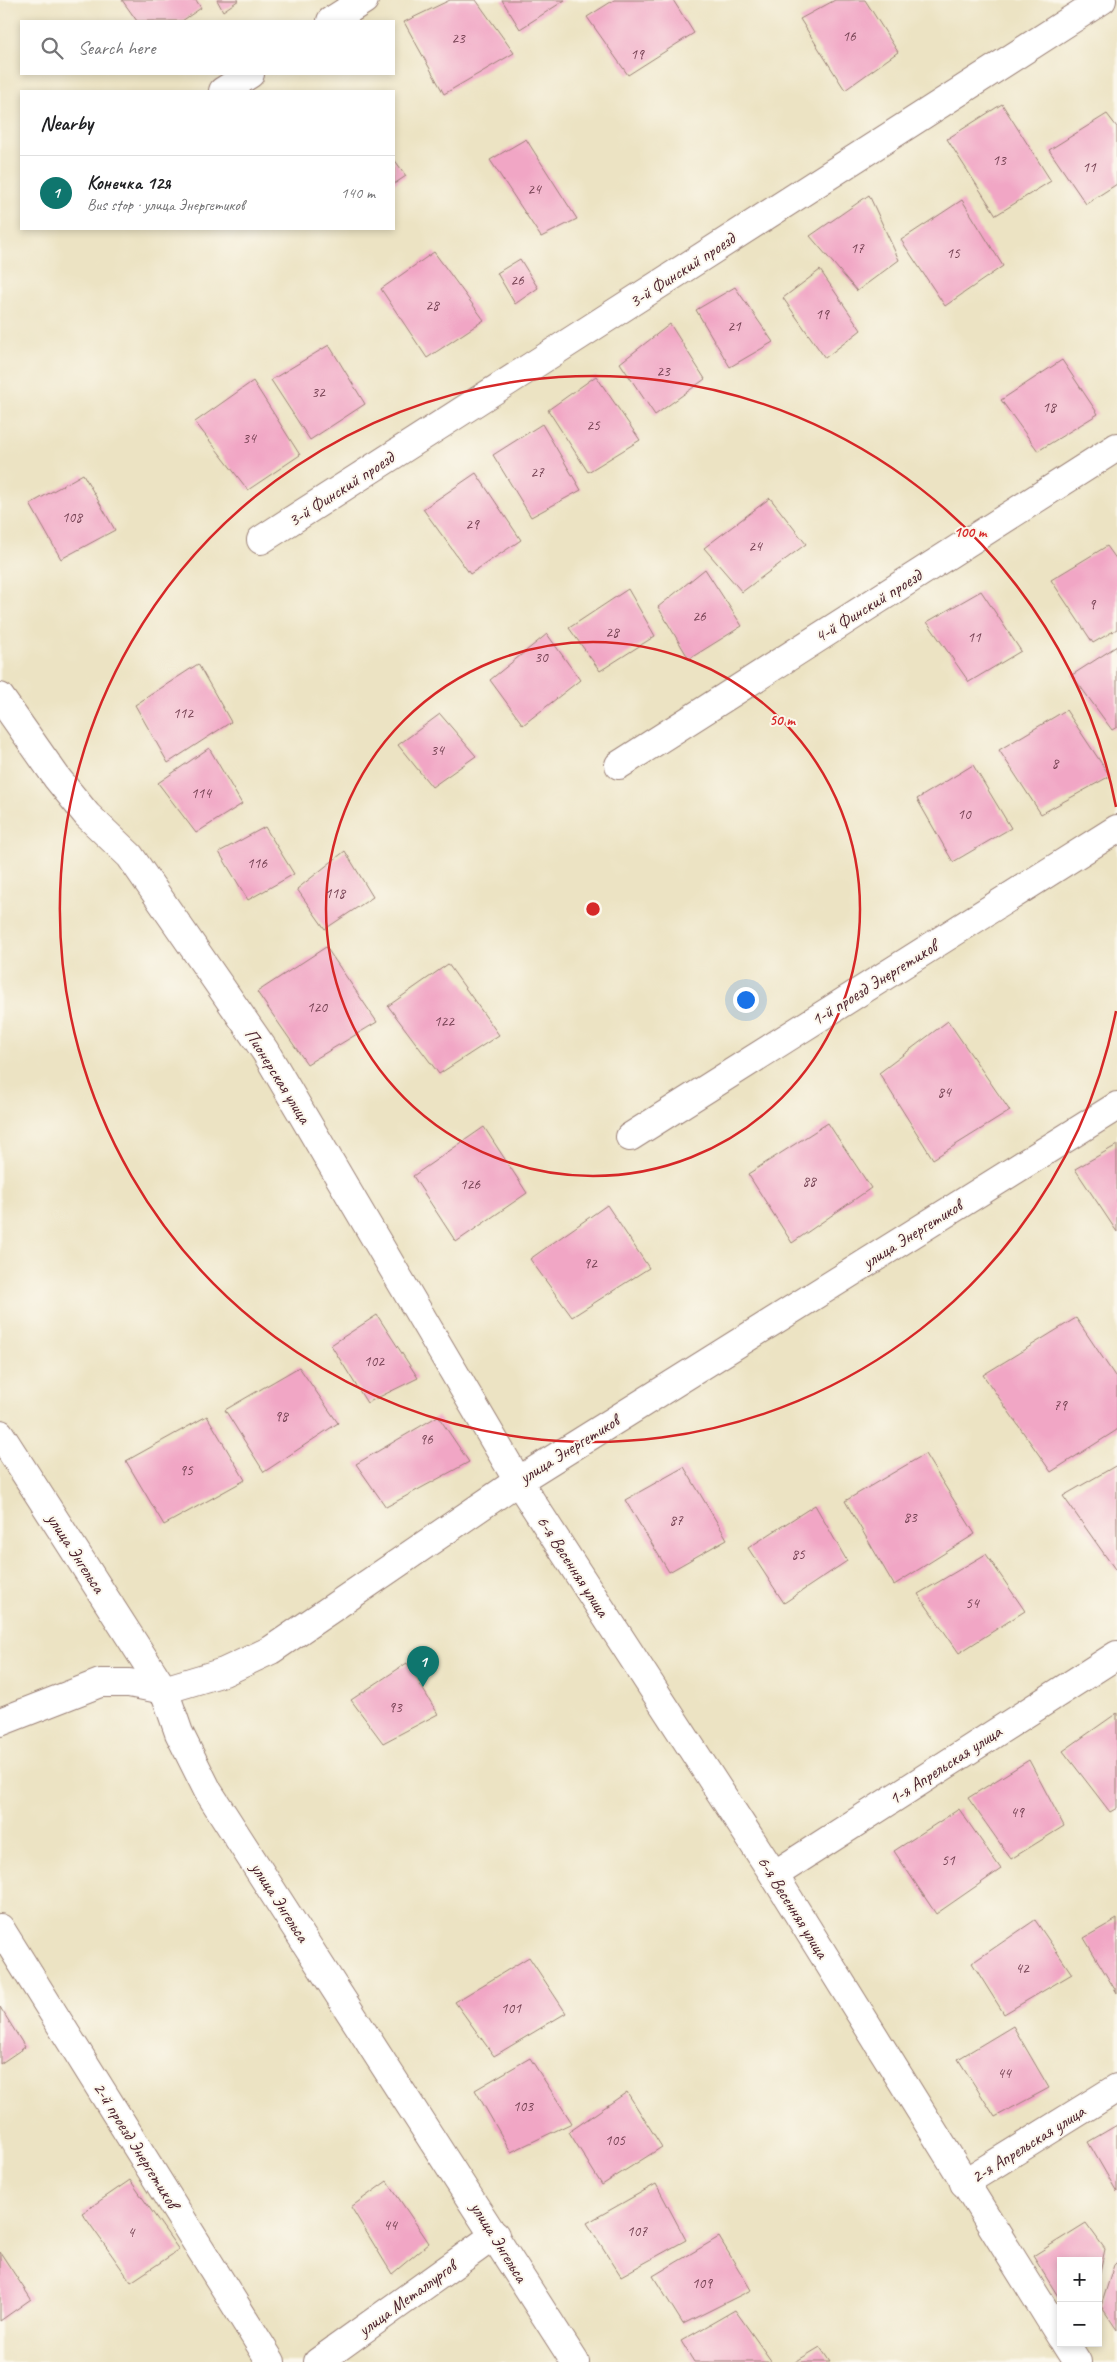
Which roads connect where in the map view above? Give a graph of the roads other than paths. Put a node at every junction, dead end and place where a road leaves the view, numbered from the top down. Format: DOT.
graph roads {
  1 [pos="364,0"];
  2 [pos="1102,0"];
  3 [pos="333,20"];
  4 [pos="248,75"];
  5 [pos="225,90"];
  6 [pos="1117,447"];
  7 [pos="261,540"];
  8 [pos="0,697"];
  9 [pos="619,765"];
  10 [pos="1117,828"];
  11 [pos="1117,1106"];
  12 [pos="630,1137"];
  13 [pos="0,1434"];
  14 [pos="518,1481"];
  15 [pos="1117,1655"];
  16 [pos="164,1690"];
  17 [pos="0,1722"];
  18 [pos="774,1875"];
  19 [pos="0,1928"];
  20 [pos="1117,2088"];
  21 [pos="964,2183"];
  22 [pos="495,2235"];
  23 [pos="1057,2331"];
  24 [pos="1068,2347"];
  25 [pos="271,2362"];
  26 [pos="318,2362"];
  27 [pos="574,2362"];
  28 [pos="1077,2362"];
  1 -- 3 [label="street"];
  2 -- 7 [label="street, 3-й Финский проезд"];
  4 -- 5 [label="street"];
  6 -- 9 [label="street, 4-й Финский проезд"];
  8 -- 14 [label="street, Пионерская улица"];
  10 -- 12 [label="street, 1-й проезд Энергетиков"];
  11 -- 14 [label="street, улица Энергетиков"];
  13 -- 16 [label="street, улица Энгельса"];
  14 -- 16 [label="street, улица Энергетиков"];
  14 -- 18 [label="street, 6-я Весенняя улица"];
  15 -- 18 [label="street, 1-я Апрельская улица"];
  16 -- 17 [label="street, улица Энергетиков"];
  16 -- 22 [label="street, улица Энгельса"];
  18 -- 21 [label="street, 6-я Весенняя улица"];
  19 -- 25 [label="street, 2-й проезд Энергетиков"];
  20 -- 21 [label="street, 2-я Апрельская улица"];
  21 -- 23 [label="street, 6-я Весенняя улица"];
  22 -- 26 [label="street, улица Металлургов"];
  22 -- 27 [label="street, улица Энгельса"];
  24 -- 28 [label="street"];
}
